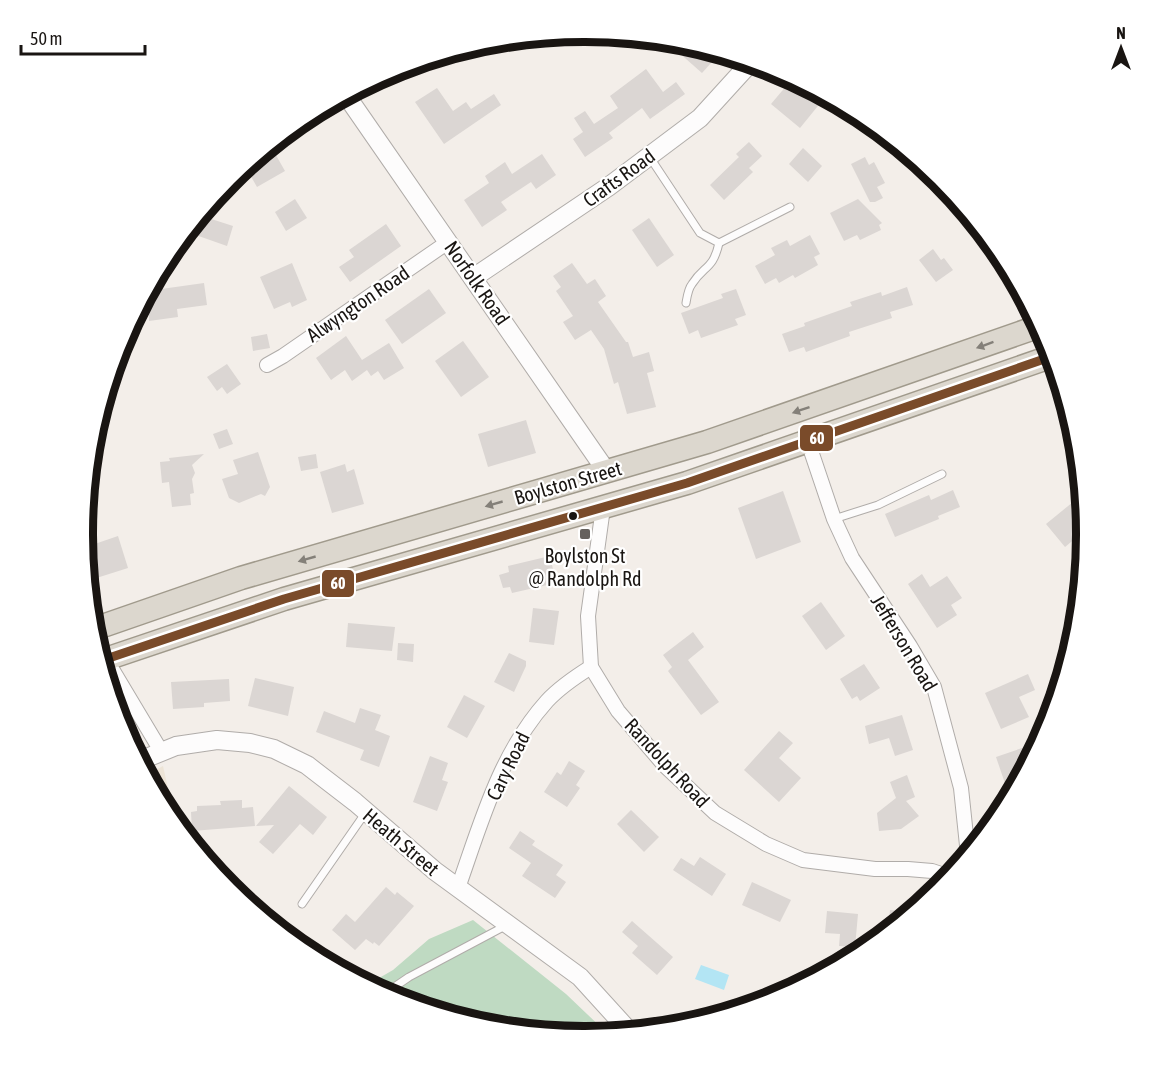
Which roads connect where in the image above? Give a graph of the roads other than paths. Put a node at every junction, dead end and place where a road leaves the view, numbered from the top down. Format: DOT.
graph roads {
  1 [pos="745,69"];
  2 [pos="351,102"];
  3 [pos="649,156"];
  4 [pos="790,207"];
  5 [pos="448,242"];
  6 [pos="719,243"];
  7 [pos="473,278"];
  8 [pos="686,303"];
  9 [pos="1032,329"];
  10 [pos="267,365"];
  11 [pos="1047,368"];
  12 [pos="808,442"];
  13 [pos="607,472"];
  14 [pos="942,474"];
  15 [pos="603,508"];
  16 [pos="834,519"];
  17 [pos="101,626"];
  18 [pos="108,658"];
  19 [pos="591,668"];
  20 [pos="114,678"];
  21 [pos="161,751"];
  22 [pos="146,758"];
  23 [pos="366,812"];
  24 [pos="967,843"];
  25 [pos="939,874"];
  26 [pos="458,888"];
  27 [pos="302,904"];
  28 [pos="509,924"];
  29 [pos="393,988"];
  30 [pos="623,1024"];
  1 -- 3 [label="street, Crafts Road"];
  2 -- 5 [label="street, Norfolk Road"];
  3 -- 6 [label="lane"];
  3 -- 7 [label="street, Crafts Road"];
  4 -- 6 [label="lane"];
  5 -- 7 [label="street, Norfolk Road"];
  5 -- 10 [label="street, Alwyngton Road"];
  6 -- 8 [label="lane"];
  7 -- 13 [label="street, Norfolk Road"];
  9 -- 13 [label="highway, Boylston Street, one-way"];
  11 -- 12 [label="highway, Boylston Street"];
  12 -- 15 [label="highway, Boylston Street"];
  12 -- 16 [label="street, Jefferson Road"];
  13 -- 17 [label="highway, Boylston Street, one-way"];
  14 -- 16 [label="lane"];
  15 -- 18 [label="highway, Boylston Street"];
  15 -- 19 [label="street, Randolph Road"];
  16 -- 24 [label="street, Jefferson Road"];
  19 -- 25 [label="street, Randolph Road"];
  19 -- 26 [label="street, Cary Road"];
  20 -- 21 [label="street"];
  21 -- 22 [label="street, Heath Street"];
  21 -- 23 [label="street, Heath Street"];
  23 -- 26 [label="street, Heath Street"];
  23 -- 27 [label="lane"];
  26 -- 28 [label="street, Heath Street"];
  28 -- 29 [label="lane"];
  28 -- 30 [label="street, Heath Street"];
}
